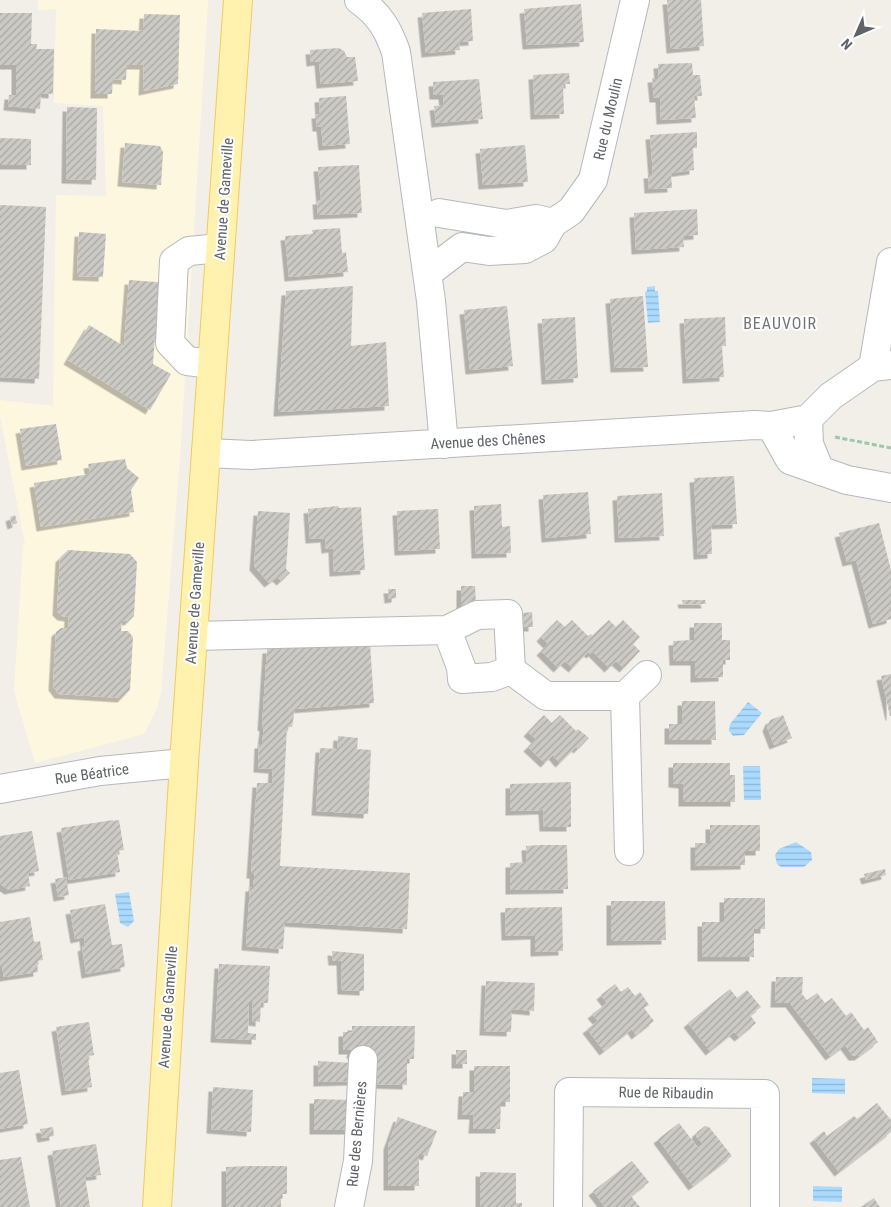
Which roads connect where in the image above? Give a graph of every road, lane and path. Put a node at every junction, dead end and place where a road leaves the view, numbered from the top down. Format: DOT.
graph roads {
  1 [pos="238,0"];
  2 [pos="359,0"];
  3 [pos="635,0"];
  4 [pos="415,182"];
  5 [pos="439,213"];
  6 [pos="553,223"];
  7 [pos="220,248"];
  8 [pos="462,248"];
  9 [pos="891,262"];
  10 [pos="428,273"];
  11 [pos="212,364"];
  12 [pos="882,366"];
  13 [pos="808,419"];
  14 [pos="771,426"];
  15 [pos="444,444"];
  16 [pos="891,448"];
  17 [pos="206,453"];
  18 [pos="820,471"];
  19 [pos="891,488"];
  20 [pos="447,630"];
  21 [pos="193,636"];
  22 [pos="511,670"];
  23 [pos="647,674"];
  24 [pos="624,696"];
  25 [pos="184,763"];
  26 [pos="0,789"];
  27 [pos="629,850"];
  28 [pos="363,1060"];
  29 [pos="156,1207"];
  30 [pos="349,1207"];
  31 [pos="568,1207"];
  32 [pos="766,1207"];
  1 -- 7 [label="main road, Avenue de Gameville"];
  2 -- 4 [label="street"];
  3 -- 6 [label="street, Rue du Moulin"];
  4 -- 5 [label="street"];
  4 -- 10 [label="street"];
  5 -- 6 [label="street"];
  5 -- 8 [label="street"];
  6 -- 8 [label="street, Rue du Moulin"];
  7 -- 11 [label="main road, Avenue de Gameville"];
  7 -- 11 [label="street"];
  8 -- 10 [label="street"];
  9 -- 12 [label="street"];
  10 -- 15 [label="street"];
  11 -- 17 [label="main road, Avenue de Gameville"];
  12 -- 13 [label="street"];
  13 -- 14 [label="street, Avenue des Chênes"];
  13 -- 16 [label="path"];
  13 -- 18 [label="street"];
  14 -- 15 [label="street, Avenue des Chênes"];
  14 -- 18 [label="street"];
  15 -- 17 [label="street, Avenue des Chênes"];
  17 -- 21 [label="main road, Avenue de Gameville"];
  18 -- 19 [label="street"];
  20 -- 21 [label="street"];
  20 -- 22 [label="street"];
  20 -- 22 [label="street"];
  21 -- 25 [label="main road, Avenue de Gameville"];
  22 -- 24 [label="street"];
  23 -- 24 [label="street"];
  24 -- 27 [label="street"];
  25 -- 26 [label="street, Rue Béatrice"];
  25 -- 29 [label="main road, Avenue de Gameville"];
  28 -- 30 [label="street, Rue des Bernières"];
  31 -- 32 [label="street, Rue de Ribaudin"];
}
